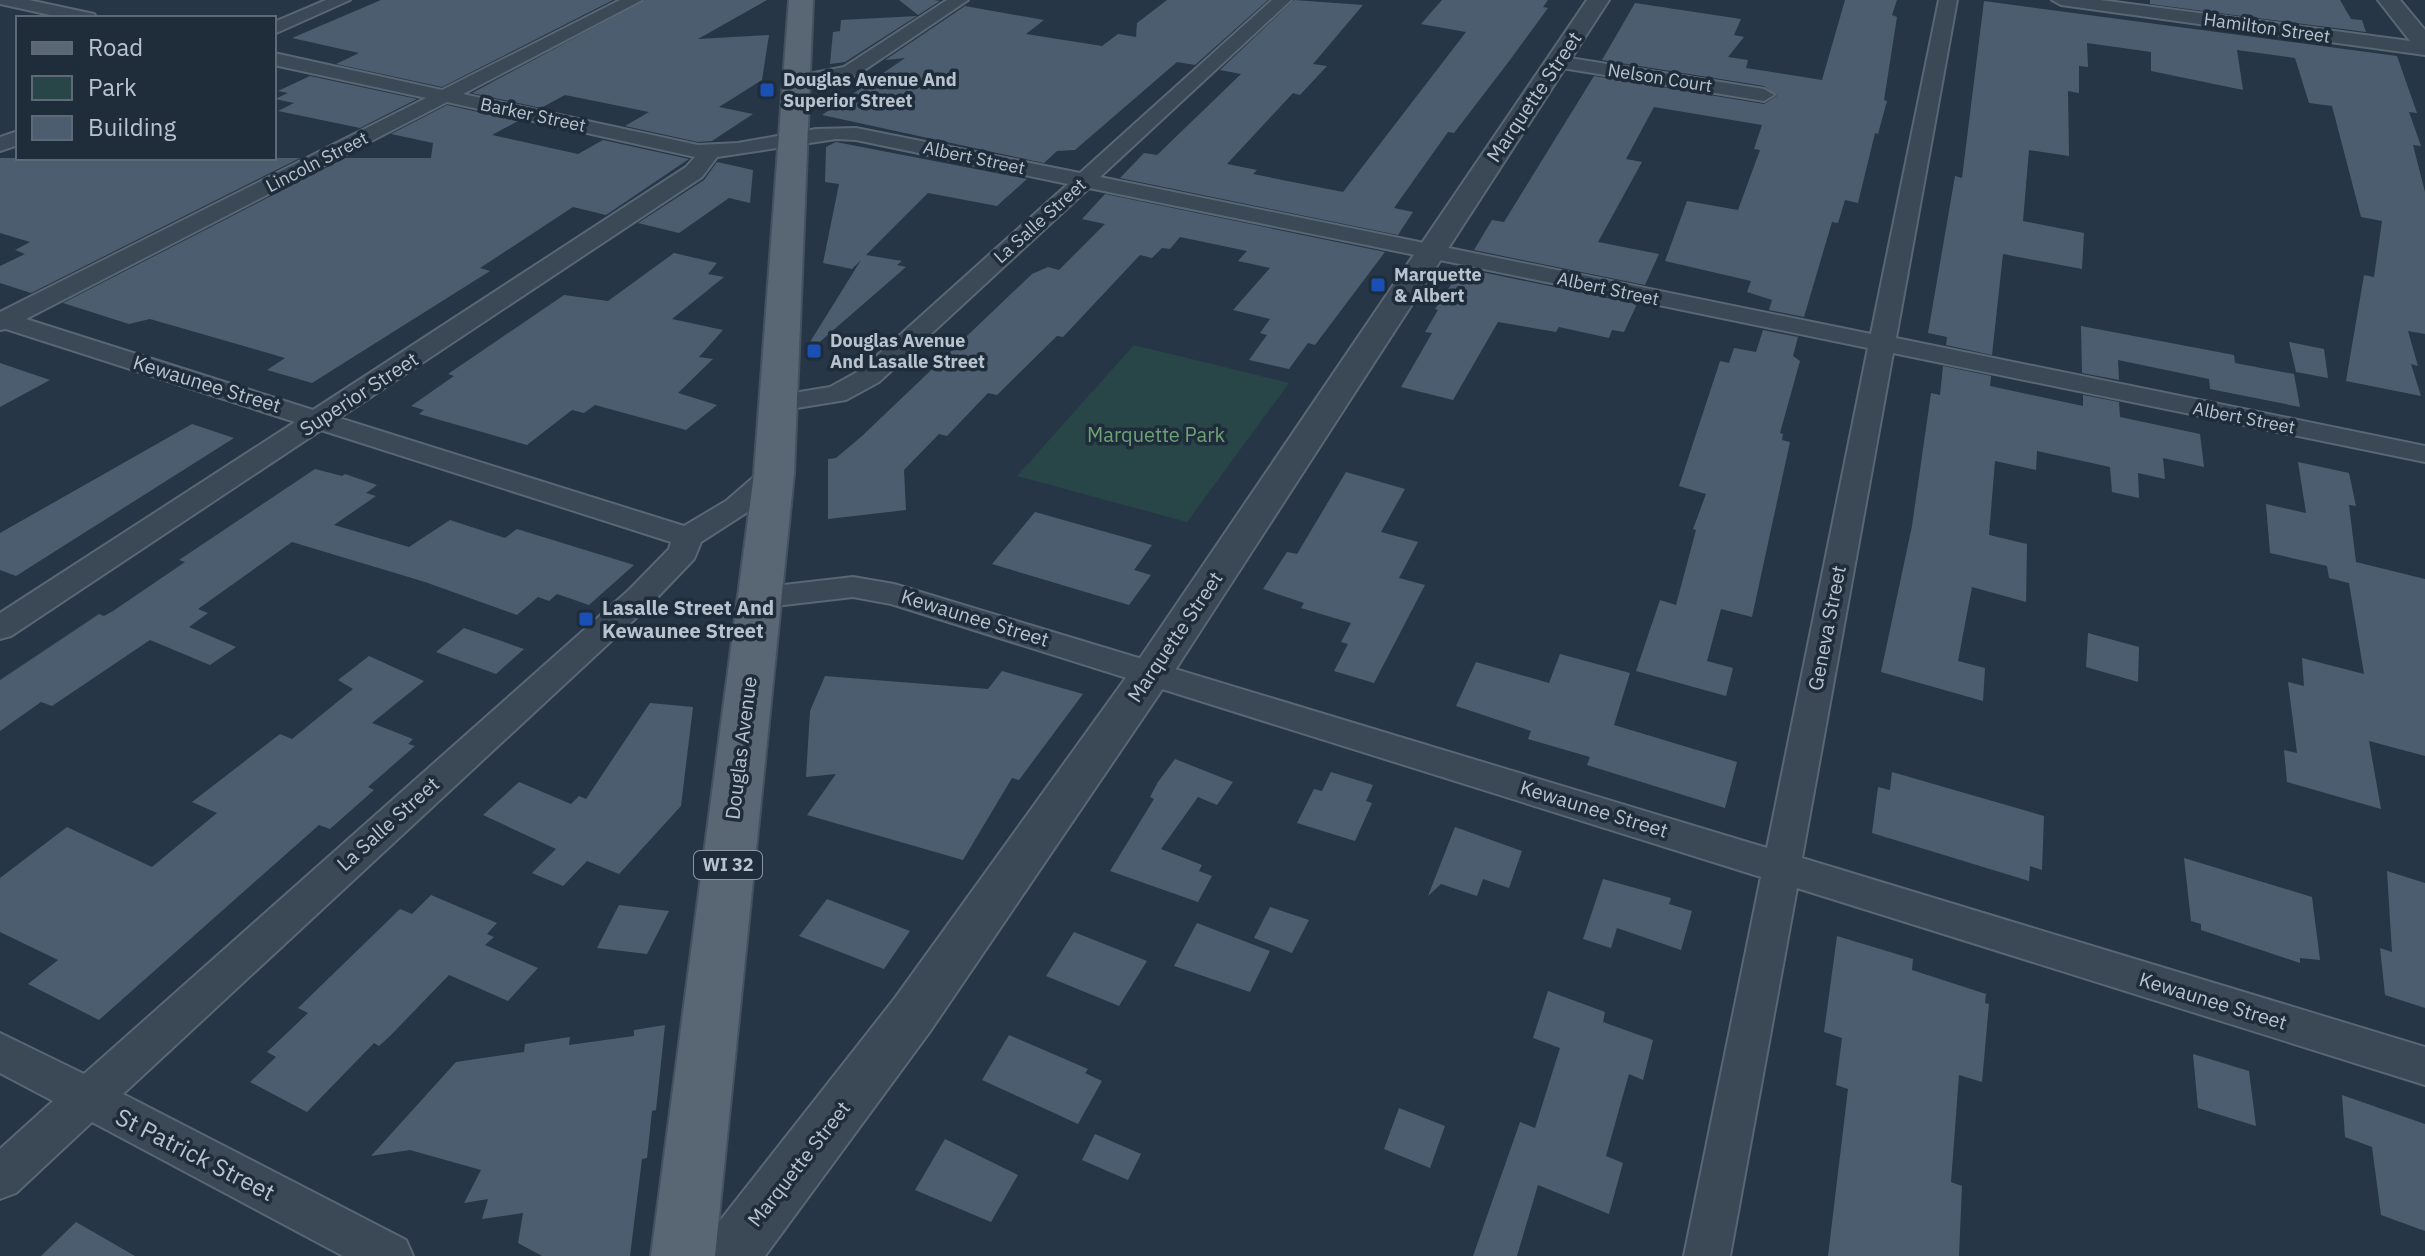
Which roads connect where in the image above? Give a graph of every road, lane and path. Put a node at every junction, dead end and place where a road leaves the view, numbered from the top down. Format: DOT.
graph roads {
  1 [pos="59,0"];
  2 [pos="341,0"];
  3 [pos="633,0"];
  4 [pos="801,0"];
  5 [pos="959,0"];
  6 [pos="1282,0"];
  7 [pos="1598,0"];
  8 [pos="1948,0"];
  9 [pos="2061,0"];
  10 [pos="2389,0"];
  11 [pos="39,7"];
  12 [pos="8,9"];
  13 [pos="79,16"];
  14 [pos="276,28"];
  15 [pos="2425,47"];
  16 [pos="276,59"];
  17 [pos="1557,62"];
  18 [pos="796,82"];
  19 [pos="1764,95"];
  20 [pos="445,96"];
  21 [pos="792,138"];
  22 [pos="710,152"];
  23 [pos="1085,181"];
  24 [pos="1430,253"];
  25 [pos="2,321"];
  26 [pos="1881,346"];
  27 [pos="778,403"];
  28 [pos="321,420"];
  29 [pos="2425,454"];
  30 [pos="774,474"];
  31 [pos="687,537"];
  32 [pos="758,598"];
  33 [pos="0,628"];
  34 [pos="1153,671"];
  35 [pos="1781,867"];
  36 [pos="0,1052"];
  37 [pos="2425,1066"];
  38 [pos="86,1099"];
  39 [pos="0,1178"];
  40 [pos="390,1256"];
  41 [pos="683,1256"];
  42 [pos="729,1256"];
  43 [pos="1707,1256"];
  1 -- 11 [label="street"];
  2 -- 14 [label="street"];
  3 -- 20 [label="street, Lincoln Street"];
  4 -- 18 [label="main road, Douglas Avenue / WI 32"];
  5 -- 18 [label="street"];
  6 -- 23 [label="street, La Salle Street"];
  7 -- 17 [label="street, Marquette Street"];
  8 -- 26 [label="street, Geneva Street"];
  9 -- 15 [label="street, Hamilton Street"];
  10 -- 15 [label="street"];
  11 -- 12 [label="street"];
  11 -- 13 [label="street"];
  16 -- 20 [label="street, Barker Street"];
  17 -- 19 [label="street, Nelson Court"];
  17 -- 24 [label="street, Marquette Street"];
  18 -- 21 [label="main road, Douglas Avenue / WI 32"];
  20 -- 22 [label="street, Barker Street"];
  20 -- 25 [label="street, Lincoln Street"];
  21 -- 22 [label="street, Barker Street"];
  21 -- 23 [label="street, Albert Street"];
  21 -- 27 [label="main road, Douglas Avenue / WI 32"];
  22 -- 28 [label="street, Superior Street"];
  23 -- 24 [label="street, Albert Street"];
  23 -- 27 [label="street, La Salle Street"];
  24 -- 26 [label="street, Albert Street"];
  24 -- 34 [label="street, Marquette Street"];
  25 -- 28 [label="street, Kewaunee Street"];
  26 -- 29 [label="street, Albert Street"];
  26 -- 35 [label="street, Geneva Street"];
  27 -- 30 [label="main road, Douglas Avenue / WI 32"];
  28 -- 31 [label="street, Kewaunee Street"];
  28 -- 33 [label="street, Superior Street"];
  30 -- 31 [label="street, La Salle Street"];
  30 -- 32 [label="main road, Douglas Avenue / WI 32"];
  31 -- 38 [label="street, La Salle Street"];
  32 -- 34 [label="street, Kewaunee Street"];
  32 -- 41 [label="main road, Douglas Avenue / WI 32"];
  34 -- 35 [label="street, Kewaunee Street"];
  34 -- 42 [label="street, Marquette Street"];
  35 -- 37 [label="street, Kewaunee Street"];
  35 -- 43 [label="street, Geneva Street"];
  36 -- 38 [label="street, St Patrick Street"];
  38 -- 39 [label="street, La Salle Street"];
  38 -- 40 [label="street, St Patrick Street"];
}
